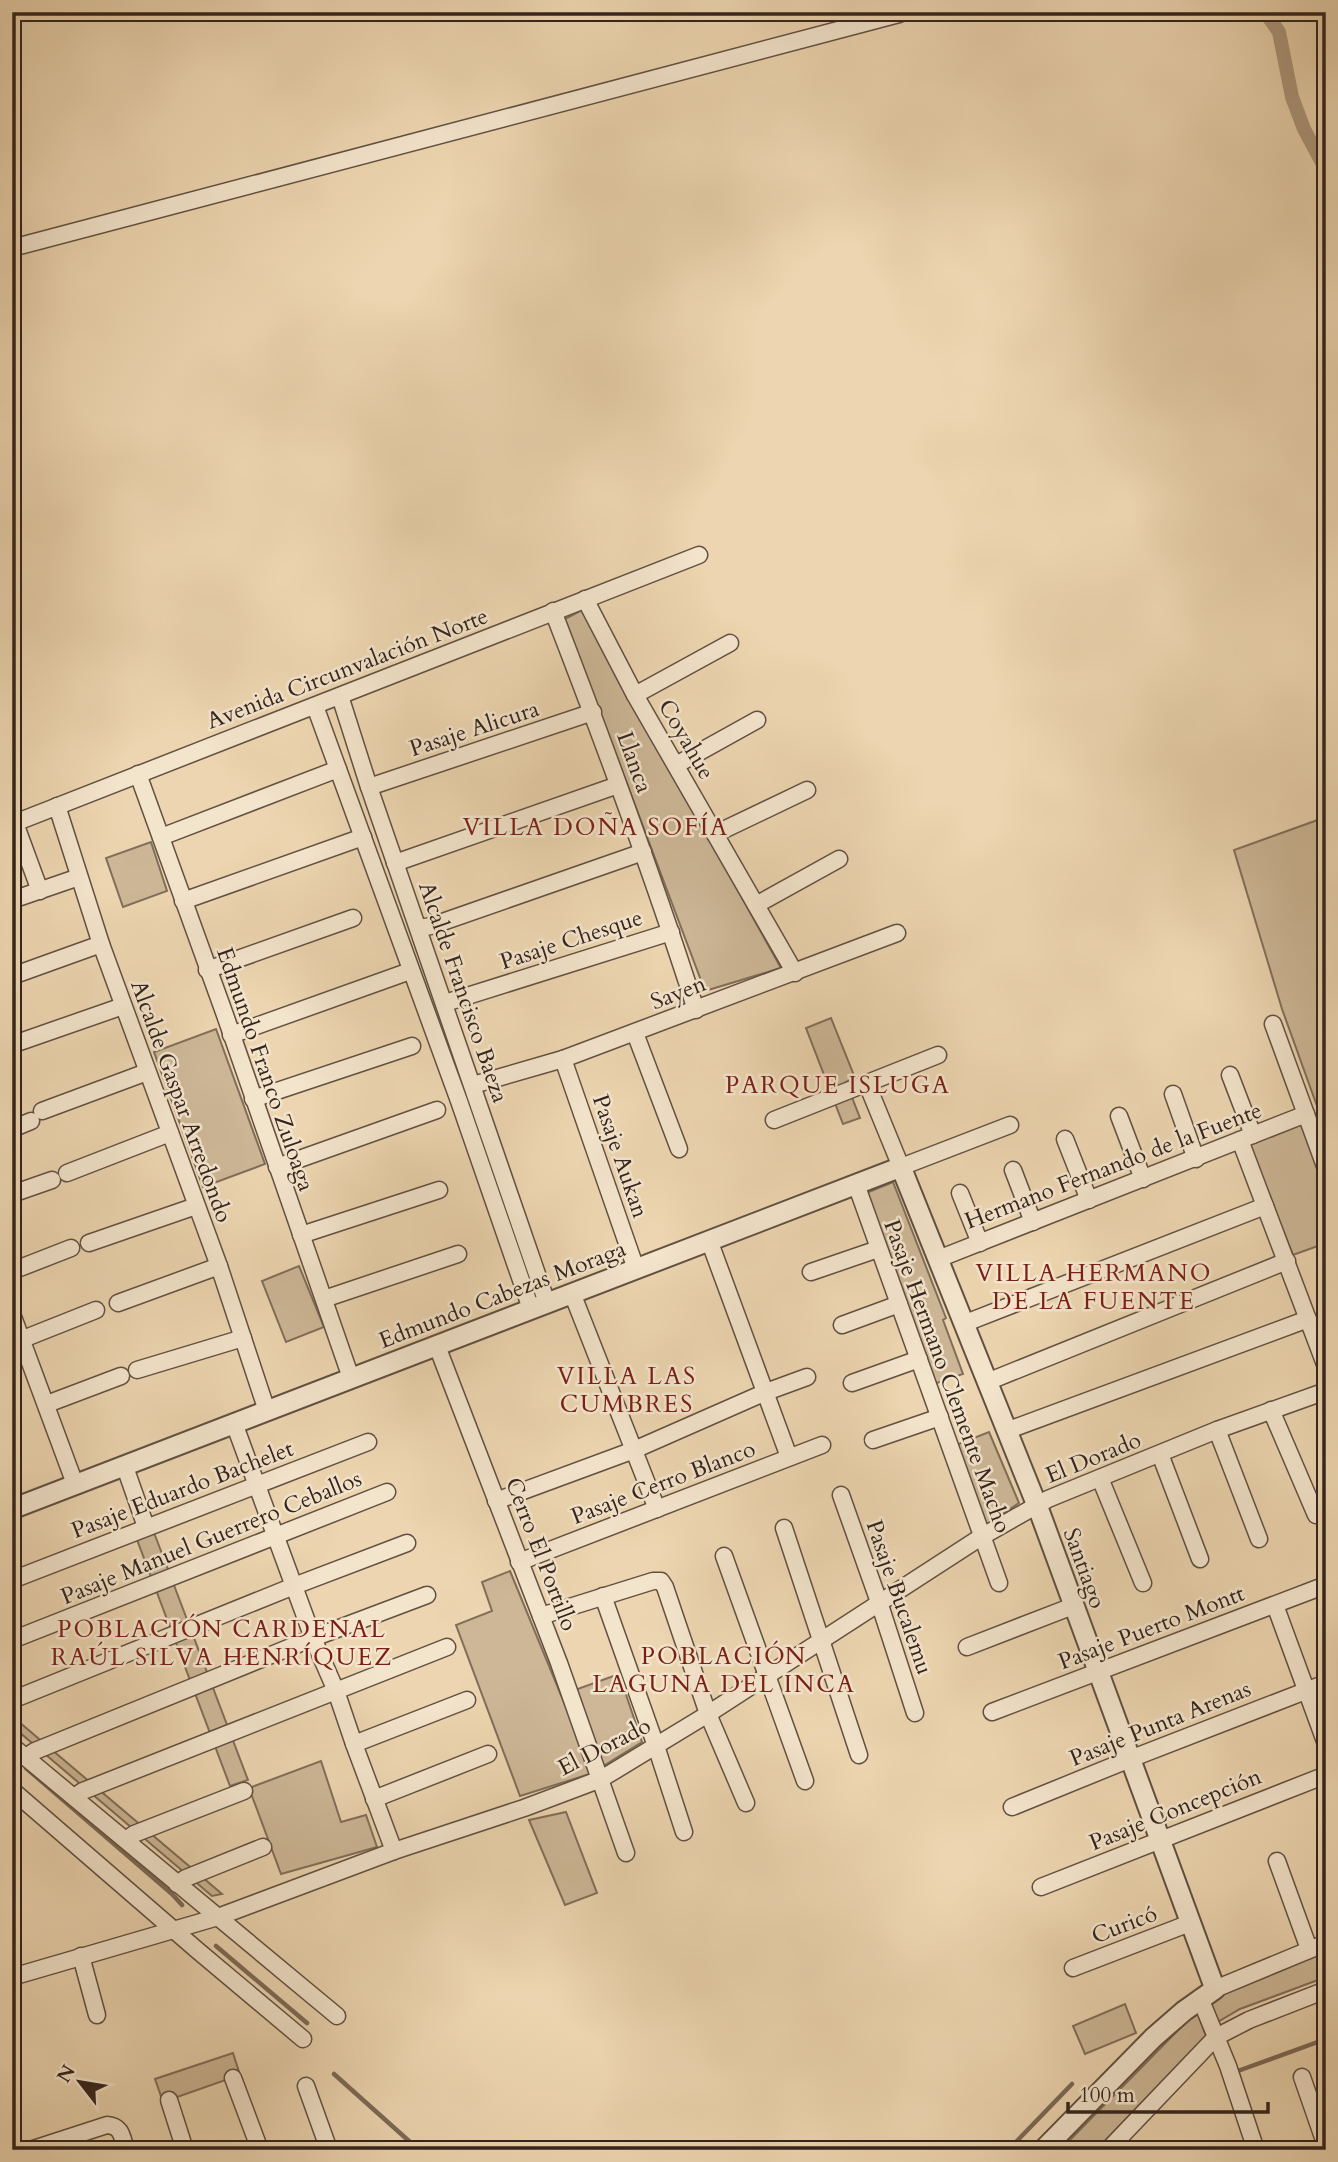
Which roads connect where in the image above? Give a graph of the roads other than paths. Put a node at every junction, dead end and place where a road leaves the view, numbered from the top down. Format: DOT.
graph roads {
  1 [pos="900,14"];
  2 [pos="12,248"];
  3 [pos="699,555"];
  4 [pos="585,599"];
  5 [pos="553,611"];
  6 [pos="730,643"];
  7 [pos="635,695"];
  8 [pos="340,696"];
  9 [pos="314,706"];
  10 [pos="593,712"];
  11 [pos="757,720"];
  12 [pos="676,765"];
  13 [pos="338,769"];
  14 [pos="138,774"];
  15 [pos="618,785"];
  16 [pos="369,787"];
  17 [pos="807,790"];
  18 [pos="57,806"];
  19 [pos="14,823"];
  20 [pos="715,834"];
  21 [pos="161,837"];
  22 [pos="363,837"];
  23 [pos="643,852"];
  24 [pos="839,859"];
  25 [pos="395,863"];
  26 [pos="79,877"];
  27 [pos="40,891"];
  28 [pos="12,900"];
  29 [pos="183,901"];
  30 [pos="756,905"];
  31 [pos="353,918"];
  32 [pos="419,928"];
  33 [pos="671,932"];
  34 [pos="897,933"];
  35 [pos="101,944"];
  36 [pos="207,970"];
  37 [pos="410,971"];
  38 [pos="795,972"];
  39 [pos="12,976"];
  40 [pos="444,1003"];
  41 [pos="123,1006"];
  42 [pos="696,1010"];
  43 [pos="1273,1024"];
  44 [pos="635,1033"];
  45 [pos="231,1035"];
  46 [pos="14,1044"];
  47 [pos="412,1046"];
  48 [pos="938,1055"];
  49 [pos="563,1059"];
  50 [pos="147,1072"];
  51 [pos="1230,1075"];
  52 [pos="867,1084"];
  53 [pos="473,1085"];
  54 [pos="1173,1094"];
  55 [pos="253,1099"];
  56 [pos="437,1110"];
  57 [pos="1306,1114"];
  58 [pos="1119,1116"];
  59 [pos="774,1120"];
  60 [pos="1010,1125"];
  61 [pos="12,1129"];
  62 [pos="170,1133"];
  63 [pos="1246,1138"];
  64 [pos="1065,1139"];
  65 [pos="679,1149"];
  66 [pos="1196,1158"];
  67 [pos="277,1167"];
  68 [pos="901,1167"];
  69 [pos="1326,1169"];
  70 [pos="1013,1170"];
  71 [pos="67,1173"];
  72 [pos="1143,1179"];
  73 [pos="51,1180"];
  74 [pos="856,1184"];
  75 [pos="439,1190"];
  76 [pos="960,1193"];
  77 [pos="12,1194"];
  78 [pos="1089,1200"];
  79 [pos="196,1206"];
  80 [pos="1265,1206"];
  81 [pos="1033,1222"];
  82 [pos="301,1235"];
  83 [pos="709,1240"];
  84 [pos="89,1243"];
  85 [pos="980,1243"];
  86 [pos="71,1248"];
  87 [pos="878,1249"];
  88 [pos="458,1254"];
  89 [pos="938,1259"];
  90 [pos="1287,1261"];
  91 [pos="219,1266"];
  92 [pos="636,1269"];
  93 [pos="12,1271"];
  94 [pos="811,1272"];
  95 [pos="572,1293"];
  96 [pos="324,1299"];
  97 [pos="118,1303"];
  98 [pos="900,1304"];
  99 [pos="539,1306"];
  100 [pos="96,1310"];
  101 [pos="12,1314"];
  102 [pos="1307,1319"];
  103 [pos="963,1324"];
  104 [pos="842,1325"];
  105 [pos="243,1338"];
  106 [pos="23,1339"];
  107 [pos="437,1346"];
  108 [pos="919,1359"];
  109 [pos="1326,1367"];
  110 [pos="137,1370"];
  111 [pos="121,1376"];
  112 [pos="807,1377"];
  113 [pos="351,1378"];
  114 [pos="987,1382"];
  115 [pos="852,1383"];
  116 [pos="1326,1391"];
  117 [pos="766,1392"];
  118 [pos="47,1404"];
  119 [pos="1271,1410"];
  120 [pos="267,1411"];
  121 [pos="940,1417"];
  122 [pos="234,1423"];
  123 [pos="1217,1430"];
  124 [pos="1006,1431"];
  125 [pos="873,1440"];
  126 [pos="368,1442"];
  127 [pos="822,1445"];
  128 [pos="634,1450"];
  129 [pos="1160,1454"];
  130 [pos="789,1457"];
  131 [pos="124,1467"];
  132 [pos="1100,1478"];
  133 [pos="75,1485"];
  134 [pos="256,1485"];
  135 [pos="387,1492"];
  136 [pos="841,1495"];
  137 [pos="496,1501"];
  138 [pos="1036,1505"];
  139 [pos="12,1508"];
  140 [pos="657,1509"];
  141 [pos="1316,1515"];
  142 [pos="146,1527"];
  143 [pos="784,1528"];
  144 [pos="274,1536"];
  145 [pos="981,1537"];
  146 [pos="1259,1539"];
  147 [pos="407,1544"];
  148 [pos="724,1556"];
  149 [pos="1200,1559"];
  150 [pos="519,1562"];
  151 [pos="12,1580"];
  152 [pos="999,1583"];
  153 [pos="1143,1583"];
  154 [pos="1326,1585"];
  155 [pos="294,1586"];
  156 [pos="427,1595"];
  157 [pos="603,1596"];
  158 [pos="879,1602"];
  159 [pos="1275,1605"];
  160 [pos="1073,1606"];
  161 [pos="541,1616"];
  162 [pos="313,1638"];
  163 [pos="822,1639"];
  164 [pos="12,1640"];
  165 [pos="447,1647"];
  166 [pos="967,1647"];
  167 [pos="1097,1672"];
  168 [pos="767,1676"];
  169 [pos="1326,1683"];
  170 [pos="336,1690"];
  171 [pos="1305,1691"];
  172 [pos="12,1700"];
  173 [pos="467,1700"];
  174 [pos="992,1712"];
  175 [pos="915,1713"];
  176 [pos="708,1714"];
  177 [pos="354,1744"];
  178 [pos="1326,1744"];
  179 [pos="12,1746"];
  180 [pos="656,1746"];
  181 [pos="488,1754"];
  182 [pos="859,1755"];
  183 [pos="26,1757"];
  184 [pos="1130,1759"];
  185 [pos="1326,1774"];
  186 [pos="601,1779"];
  187 [pos="805,1781"];
  188 [pos="12,1790"];
  189 [pos="244,1791"];
  190 [pos="74,1797"];
  191 [pos="374,1799"];
  192 [pos="746,1803"];
  193 [pos="1012,1807"];
  194 [pos="684,1832"];
  195 [pos="1159,1839"];
  196 [pos="125,1840"];
  197 [pos="263,1847"];
  198 [pos="394,1851"];
  199 [pos="626,1853"];
  200 [pos="1277,1861"];
  201 [pos="177,1884"];
  202 [pos="1041,1887"];
  203 [pos="218,1917"];
  204 [pos="1190,1923"];
  205 [pos="174,1930"];
  206 [pos="1326,1943"];
  207 [pos="1309,1950"];
  208 [pos="81,1956"];
  209 [pos="1073,1968"];
  210 [pos="12,1977"];
  211 [pos="1326,1990"];
  212 [pos="1208,1993"];
  213 [pos="97,2015"];
  214 [pos="337,2016"];
  215 [pos="1216,2037"];
  216 [pos="303,2039"];
  217 [pos="1302,2077"];
  218 [pos="233,2078"];
  219 [pos="306,2086"];
  220 [pos="169,2100"];
  221 [pos="1326,2146"];
  222 [pos="30,2150"];
  223 [pos="126,2150"];
  224 [pos="186,2150"];
  225 [pos="260,2150"];
  226 [pos="329,2150"];
  227 [pos="1043,2150"];
  228 [pos="1108,2150"];
  229 [pos="1256,2150"];
  1 -- 2 [label="street"];
  3 -- 4 [label="street, Avenida Circunvalación Norte"];
  4 -- 5 [label="street, Avenida Circunvalación Norte"];
  4 -- 7 [label="street, Coyahue"];
  5 -- 8 [label="street, Avenida Circunvalación Norte"];
  5 -- 10 [label="street, Llanca"];
  6 -- 7 [label="street"];
  7 -- 12 [label="street, Coyahue"];
  8 -- 9 [label="street, Avenida Circunvalación Norte"];
  8 -- 16 [label="street, Alcalde Francisco Baeza"];
  9 -- 13 [label="street, Alcalde Francisco Baeza"];
  9 -- 14 [label="street, Avenida Circunvalación Norte"];
  10 -- 15 [label="street, Llanca"];
  10 -- 16 [label="street, Pasaje Alicura"];
  11 -- 12 [label="street"];
  12 -- 20 [label="street, Coyahue"];
  13 -- 21 [label="street"];
  13 -- 22 [label="street, Alcalde Francisco Baeza"];
  14 -- 18 [label="street, Avenida Circunvalación Norte"];
  14 -- 21 [label="street, Edmundo Franco Zuloaga"];
  15 -- 23 [label="street, Llanca"];
  15 -- 25 [label="street"];
  16 -- 25 [label="street, Alcalde Francisco Baeza"];
  17 -- 20 [label="street"];
  18 -- 19 [label="street, Avenida Circunvalación Norte"];
  18 -- 26 [label="street, Alcalde Gaspar Arredondo"];
  19 -- 27 [label="street"];
  20 -- 30 [label="street, Coyahue"];
  21 -- 29 [label="street, Edmundo Franco Zuloaga"];
  22 -- 29 [label="street"];
  22 -- 37 [label="street, Alcalde Francisco Baeza"];
  23 -- 32 [label="street"];
  23 -- 33 [label="street, Llanca"];
  24 -- 30 [label="street"];
  25 -- 32 [label="street, Alcalde Francisco Baeza"];
  26 -- 27 [label="street"];
  26 -- 35 [label="street, Alcalde Gaspar Arredondo"];
  27 -- 28 [label="street"];
  29 -- 36 [label="street, Edmundo Franco Zuloaga"];
  30 -- 38 [label="street, Coyahue"];
  31 -- 36 [label="street"];
  32 -- 40 [label="street, Alcalde Francisco Baeza"];
  33 -- 40 [label="street, Pasaje Chesque"];
  33 -- 42 [label="street, Llanca"];
  34 -- 38 [label="street, Sayen"];
  35 -- 39 [label="street"];
  35 -- 41 [label="street, Alcalde Gaspar Arredondo"];
  36 -- 45 [label="street, Edmundo Franco Zuloaga"];
  37 -- 45 [label="street"];
  37 -- 99 [label="street, Alcalde Francisco Baeza"];
  38 -- 42 [label="street, Sayen"];
  40 -- 53 [label="street, Alcalde Francisco Baeza"];
  41 -- 46 [label="street"];
  41 -- 50 [label="street, Alcalde Gaspar Arredondo"];
  42 -- 44 [label="street, Sayen"];
  43 -- 57 [label="street"];
  44 -- 49 [label="street, Sayen"];
  44 -- 65 [label="street"];
  45 -- 55 [label="street, Edmundo Franco Zuloaga"];
  47 -- 55 [label="street"];
  48 -- 52 [label="street"];
  49 -- 53 [label="street, Sayen"];
  49 -- 92 [label="street, Pasaje Aukan"];
  50 -- 61 [label="street"];
  50 -- 62 [label="street, Alcalde Gaspar Arredondo"];
  51 -- 63 [label="street"];
  52 -- 59 [label="street"];
  52 -- 68 [label="street"];
  53 -- 99 [label="street, Alcalde Francisco Baeza"];
  54 -- 66 [label="street"];
  55 -- 67 [label="street, Edmundo Franco Zuloaga"];
  56 -- 67 [label="street"];
  57 -- 63 [label="street, Hermano Fernando de la Fuente"];
  57 -- 69 [label="street"];
  58 -- 72 [label="street"];
  60 -- 68 [label="street, Edmundo Cabezas Moraga"];
  62 -- 71 [label="street"];
  62 -- 79 [label="street, Alcalde Gaspar Arredondo"];
  63 -- 66 [label="street, Hermano Fernando de la Fuente"];
  63 -- 80 [label="street"];
  64 -- 78 [label="street"];
  66 -- 72 [label="street, Hermano Fernando de la Fuente"];
  67 -- 82 [label="street, Edmundo Franco Zuloaga"];
  68 -- 74 [label="street, Edmundo Cabezas Moraga"];
  68 -- 89 [label="street, Santiago"];
  70 -- 81 [label="street"];
  72 -- 78 [label="street, Hermano Fernando de la Fuente"];
  73 -- 77 [label="street"];
  74 -- 83 [label="street, Edmundo Cabezas Moraga"];
  74 -- 87 [label="street, Pasaje Hermano Clemente Macho"];
  75 -- 82 [label="street"];
  76 -- 85 [label="street"];
  78 -- 81 [label="street, Hermano Fernando de la Fuente"];
  79 -- 84 [label="street"];
  79 -- 91 [label="street, Alcalde Gaspar Arredondo"];
  80 -- 90 [label="street"];
  80 -- 103 [label="street"];
  81 -- 85 [label="street, Hermano Fernando de la Fuente"];
  82 -- 96 [label="street, Edmundo Franco Zuloaga"];
  83 -- 92 [label="street, Edmundo Cabezas Moraga"];
  83 -- 117 [label="street"];
  85 -- 89 [label="street, Hermano Fernando de la Fuente"];
  86 -- 93 [label="street"];
  87 -- 94 [label="street"];
  87 -- 98 [label="street, Pasaje Hermano Clemente Macho"];
  88 -- 96 [label="street"];
  89 -- 103 [label="street, Santiago"];
  90 -- 102 [label="street"];
  90 -- 114 [label="street"];
  91 -- 97 [label="street"];
  91 -- 105 [label="street, Alcalde Gaspar Arredondo"];
  92 -- 95 [label="street, Edmundo Cabezas Moraga"];
  95 -- 99 [label="street, Edmundo Cabezas Moraga"];
  95 -- 128 [label="street"];
  96 -- 113 [label="street, Edmundo Franco Zuloaga"];
  98 -- 104 [label="street"];
  98 -- 108 [label="street, Pasaje Hermano Clemente Macho"];
  99 -- 107 [label="street, Edmundo Cabezas Moraga"];
  100 -- 106 [label="street"];
  101 -- 106 [label="street"];
  102 -- 109 [label="street"];
  102 -- 124 [label="street"];
  103 -- 114 [label="street, Santiago"];
  105 -- 110 [label="street"];
  105 -- 120 [label="street, Alcalde Gaspar Arredondo"];
  106 -- 118 [label="street"];
  107 -- 113 [label="street, Edmundo Cabezas Moraga"];
  107 -- 137 [label="street, Cerro El Portillo"];
  108 -- 115 [label="street"];
  108 -- 121 [label="street, Pasaje Hermano Clemente Macho"];
  111 -- 118 [label="street"];
  112 -- 117 [label="street"];
  113 -- 120 [label="street, Edmundo Cabezas Moraga"];
  114 -- 124 [label="street, Santiago"];
  116 -- 119 [label="street, El Dorado"];
  117 -- 128 [label="street"];
  117 -- 130 [label="street"];
  118 -- 133 [label="street"];
  119 -- 123 [label="street, El Dorado"];
  119 -- 141 [label="street"];
  120 -- 122 [label="street, Edmundo Cabezas Moraga"];
  121 -- 125 [label="street"];
  121 -- 145 [label="street, Pasaje Hermano Clemente Macho"];
  122 -- 131 [label="street, Edmundo Cabezas Moraga"];
  122 -- 134 [label="street"];
  123 -- 129 [label="street, El Dorado"];
  123 -- 146 [label="street"];
  124 -- 138 [label="street, Santiago"];
  126 -- 134 [label="street, Pasaje Eduardo Bachelet"];
  127 -- 130 [label="street, Pasaje Cerro Blanco"];
  128 -- 137 [label="street"];
  128 -- 140 [label="street"];
  129 -- 132 [label="street, El Dorado"];
  129 -- 149 [label="street"];
  130 -- 140 [label="street, Pasaje Cerro Blanco"];
  131 -- 133 [label="street, Edmundo Cabezas Moraga"];
  131 -- 142 [label="street"];
  132 -- 138 [label="street, El Dorado"];
  132 -- 153 [label="street"];
  133 -- 139 [label="street, Edmundo Cabezas Moraga"];
  134 -- 142 [label="street, Pasaje Eduardo Bachelet"];
  134 -- 144 [label="street"];
  135 -- 144 [label="street, Pasaje Manuel Guerrero Ceballos"];
  136 -- 158 [label="street, Pasaje Bucalemu"];
  137 -- 150 [label="street, Cerro El Portillo"];
  138 -- 145 [label="street, El Dorado"];
  138 -- 160 [label="street, Santiago"];
  140 -- 150 [label="street, Pasaje Cerro Blanco"];
  142 -- 151 [label="street, Pasaje Eduardo Bachelet"];
  143 -- 163 [label="street"];
  144 -- 155 [label="street"];
  144 -- 164 [label="street, Pasaje Manuel Guerrero Ceballos"];
  145 -- 152 [label="street, Pasaje Hermano Clemente Macho"];
  145 -- 158 [label="street, El Dorado"];
  147 -- 155 [label="street"];
  148 -- 168 [label="street"];
  150 -- 161 [label="street, Cerro El Portillo"];
  154 -- 159 [label="street, Pasaje Puerto Montt"];
  155 -- 162 [label="street"];
  155 -- 172 [label="street"];
  156 -- 162 [label="street"];
  157 -- 161 [label="street"];
  157 -- 176 [label="street"];
  157 -- 180 [label="street"];
  158 -- 163 [label="street, El Dorado"];
  158 -- 175 [label="street, Pasaje Bucalemu"];
  159 -- 167 [label="street, Pasaje Puerto Montt"];
  159 -- 171 [label="street"];
  160 -- 166 [label="street"];
  160 -- 167 [label="street, Santiago"];
  161 -- 186 [label="street, Cerro El Portillo"];
  162 -- 170 [label="street"];
  162 -- 183 [label="street"];
  163 -- 168 [label="street, El Dorado"];
  163 -- 182 [label="street"];
  165 -- 170 [label="street"];
  167 -- 174 [label="street, Pasaje Puerto Montt"];
  167 -- 184 [label="street, Santiago"];
  168 -- 176 [label="street, El Dorado"];
  168 -- 187 [label="street"];
  169 -- 171 [label="street, Pasaje Punta Arenas"];
  170 -- 177 [label="street"];
  170 -- 190 [label="street"];
  171 -- 178 [label="street"];
  171 -- 184 [label="street, Pasaje Punta Arenas"];
  173 -- 177 [label="street"];
  176 -- 180 [label="street, El Dorado"];
  176 -- 192 [label="street"];
  177 -- 191 [label="street"];
  179 -- 183 [label="street"];
  180 -- 186 [label="street, El Dorado"];
  180 -- 194 [label="street"];
  181 -- 191 [label="street"];
  183 -- 190 [label="street"];
  184 -- 193 [label="street, Pasaje Punta Arenas"];
  184 -- 195 [label="street, Santiago"];
  185 -- 195 [label="street, Pasaje Concepción"];
  186 -- 198 [label="street, El Dorado"];
  186 -- 199 [label="street, Cerro El Portillo"];
  188 -- 205 [label="street"];
  189 -- 196 [label="street"];
  190 -- 196 [label="street"];
  191 -- 198 [label="street"];
  195 -- 202 [label="street, Pasaje Concepción"];
  195 -- 204 [label="street, Santiago"];
  196 -- 201 [label="street"];
  197 -- 201 [label="street"];
  198 -- 203 [label="street, El Dorado"];
  200 -- 207 [label="street"];
  201 -- 203 [label="street"];
  203 -- 205 [label="street, El Dorado"];
  203 -- 214 [label="street"];
  204 -- 209 [label="street, Curicó"];
  204 -- 212 [label="street, Santiago"];
  205 -- 208 [label="street, El Dorado"];
  205 -- 216 [label="street"];
  206 -- 207 [label="street"];
  207 -- 212 [label="street"];
  208 -- 210 [label="street, El Dorado"];
  208 -- 213 [label="street"];
  211 -- 215 [label="street"];
  212 -- 215 [label="street"];
  212 -- 227 [label="street"];
  215 -- 228 [label="street"];
  215 -- 229 [label="street"];
  217 -- 221 [label="street"];
  218 -- 225 [label="street"];
  219 -- 226 [label="street"];
  220 -- 224 [label="street"];
  222 -- 223 [label="street"];
}
